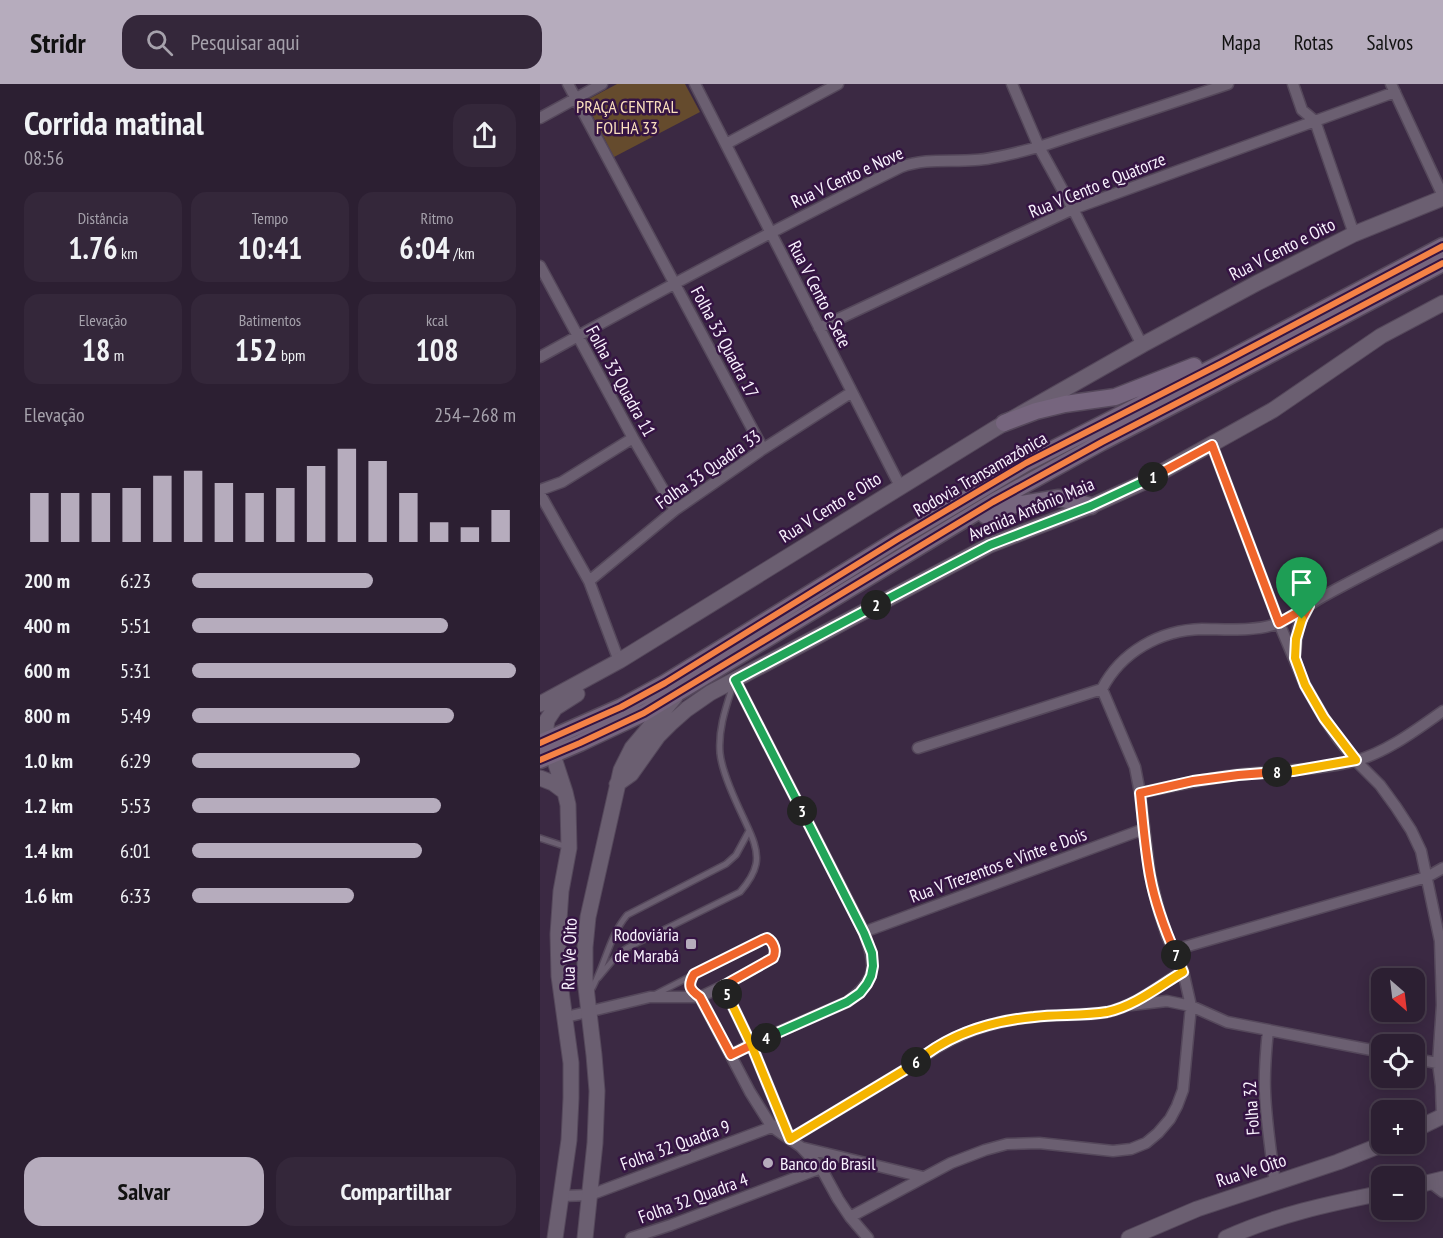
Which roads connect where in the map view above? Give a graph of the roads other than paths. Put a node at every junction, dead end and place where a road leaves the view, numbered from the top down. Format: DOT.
graph roads {
  1 [pos="568,84"];
  2 [pos="602,84"];
  3 [pos="695,84"];
  4 [pos="838,84"];
  5 [pos="1012,84"];
  6 [pos="1228,84"];
  7 [pos="1293,84"];
  8 [pos="1393,88"];
  9 [pos="576,98"];
  10 [pos="540,118"];
  11 [pos="1315,121"];
  12 [pos="726,144"];
  13 [pos="1039,147"];
  14 [pos="1443,197"];
  15 [pos="1073,209"];
  16 [pos="770,232"];
  17 [pos="1354,234"];
  18 [pos="1443,246"];
  19 [pos="1443,263"];
  20 [pos="540,266"];
  21 [pos="675,283"];
  22 [pos="1443,303"];
  23 [pos="819,328"];
  24 [pos="578,336"];
  25 [pos="1142,345"];
  26 [pos="540,357"];
  27 [pos="1222,363"];
  28 [pos="852,393"];
  29 [pos="1004,423"];
  30 [pos="633,438"];
  31 [pos="1212,445"];
  32 [pos="763,449"];
  33 [pos="900,486"];
  34 [pos="540,492"];
  35 [pos="1091,506"];
  36 [pos="675,510"];
  37 [pos="1443,534"];
  38 [pos="937,535"];
  39 [pos="589,581"];
  40 [pos="1309,606"];
  41 [pos="1279,623"];
  42 [pos="1295,658"];
  43 [pos="619,661"];
  44 [pos="735,680"];
  45 [pos="1102,689"];
  46 [pos="678,694"];
  47 [pos="540,704"];
  48 [pos="1443,711"];
  49 [pos="918,748"];
  50 [pos="545,749"];
  51 [pos="1356,760"];
  52 [pos="540,778"];
  53 [pos="617,784"];
  54 [pos="565,792"];
  55 [pos="1140,793"];
  56 [pos="1144,830"];
  57 [pos="749,831"];
  58 [pos="540,838"];
  59 [pos="569,848"];
  60 [pos="1443,868"];
  61 [pos="1427,877"];
  62 [pos="864,933"];
  63 [pos="1174,950"];
  64 [pos="1183,972"];
  65 [pos="694,974"];
  66 [pos="598,978"];
  67 [pos="723,986"];
  68 [pos="650,997"];
  69 [pos="700,997"];
  70 [pos="588,1005"];
  71 [pos="1128,1005"];
  72 [pos="1442,1005"];
  73 [pos="1191,1006"];
  74 [pos="566,1017"];
  75 [pos="1268,1030"];
  76 [pos="751,1044"];
  77 [pos="1371,1050"];
  78 [pos="731,1055"];
  79 [pos="1425,1061"];
  80 [pos="1438,1063"];
  81 [pos="1442,1086"];
  82 [pos="1443,1116"];
  83 [pos="782,1121"];
  84 [pos="1425,1125"];
  85 [pos="772,1127"];
  86 [pos="790,1139"];
  87 [pos="801,1147"];
  88 [pos="1371,1150"];
  89 [pos="821,1168"];
  90 [pos="923,1177"];
  91 [pos="1437,1181"];
  92 [pos="1275,1183"];
  93 [pos="1443,1192"];
  94 [pos="1371,1194"];
  95 [pos="590,1195"];
  96 [pos="562,1196"];
  97 [pos="850,1217"];
  98 [pos="555,1238"];
  99 [pos="585,1238"];
  100 [pos="631,1238"];
  101 [pos="868,1238"];
  102 [pos="1129,1238"];
  103 [pos="1226,1238"];
  1 -- 9 [label="street, Folha 33 Quadra 17"];
  2 -- 9 [label="street"];
  3 -- 12 [label="street, Rua V Cento e Sete"];
  4 -- 12 [label="street"];
  5 -- 13 [label="street"];
  6 -- 13 [label="street, Rua V Cento e Nove"];
  7 -- 11 [label="street"];
  8 -- 11 [label="street, Rua V Cento e Quatorze"];
  8 -- 14 [label="street"];
  9 -- 10 [label="street"];
  9 -- 21 [label="street, Folha 33 Quadra 17"];
  11 -- 15 [label="street, Rua V Cento e Quatorze"];
  11 -- 17 [label="street"];
  12 -- 16 [label="street, Rua V Cento e Sete"];
  13 -- 15 [label="street"];
  13 -- 16 [label="street, Rua V Cento e Nove"];
  14 -- 17 [label="main road, Rua V Cento e Oito"];
  15 -- 23 [label="street, Rua V Cento e Quatorze"];
  15 -- 25 [label="street"];
  16 -- 21 [label="street, Rua V Cento e Nove"];
  16 -- 23 [label="street, Rua V Cento e Sete"];
  17 -- 25 [label="main road, Rua V Cento e Oito"];
  18 -- 27 [label="highway, Rodovia Transamazônica"];
  19 -- 38 [label="highway, Rodovia Transamazônica"];
  20 -- 24 [label="street, Folha 33 Quadra 11"];
  21 -- 24 [label="street, Rua V Cento e Nove"];
  21 -- 32 [label="street, Folha 33 Quadra 17"];
  22 -- 31 [label="main road, Avenida Antônio Maia"];
  23 -- 28 [label="street, Rua V Cento e Sete"];
  24 -- 26 [label="street, Rua V Cento e Nove"];
  24 -- 30 [label="street, Folha 33 Quadra 11"];
  25 -- 29 [label="main road, Rua V Cento e Oito"];
  27 -- 29 [label="highway"];
  27 -- 50 [label="highway, Rodovia Transamazônica"];
  28 -- 32 [label="street, Folha 33 Quadra 33"];
  28 -- 33 [label="street, Rua V Cento e Sete"];
  29 -- 33 [label="main road, Rua V Cento e Oito"];
  30 -- 34 [label="street"];
  30 -- 36 [label="street, Folha 33 Quadra 11"];
  31 -- 35 [label="main road, Avenida Antônio Maia"];
  31 -- 41 [label="street"];
  32 -- 36 [label="street, Folha 33 Quadra 33"];
  33 -- 43 [label="main road, Rua V Cento e Oito"];
  34 -- 39 [label="street"];
  35 -- 38 [label="highway"];
  35 -- 44 [label="main road, Avenida Antônio Maia"];
  36 -- 39 [label="street, Folha 33 Quadra 33"];
  37 -- 40 [label="street"];
  38 -- 46 [label="highway, Rodovia Transamazônica"];
  39 -- 43 [label="street"];
  40 -- 41 [label="street"];
  40 -- 42 [label="street"];
  41 -- 42 [label="street"];
  41 -- 45 [label="street"];
  42 -- 51 [label="street"];
  43 -- 47 [label="main road, Rua V Cento e Oito"];
  43 -- 50 [label="main road"];
  44 -- 53 [label="main road, Avenida Antônio Maia"];
  44 -- 57 [label="lane"];
  44 -- 62 [label="street"];
  45 -- 49 [label="street"];
  45 -- 55 [label="street"];
  46 -- 50 [label="highway, Rodovia Transamazônica"];
  46 -- 53 [label="main road, Rua Ve Oito"];
  48 -- 51 [label="street"];
  50 -- 54 [label="main road, Rua Ve Oito"];
  51 -- 55 [label="street"];
  51 -- 61 [label="street"];
  52 -- 54 [label="main road"];
  53 -- 70 [label="main road, Rua Ve Oito"];
  54 -- 59 [label="main road, Rua Ve Oito"];
  55 -- 56 [label="street"];
  56 -- 62 [label="street, Rua V Trezentos e Vinte e Dois"];
  56 -- 63 [label="street"];
  57 -- 66 [label="lane"];
  57 -- 66 [label="lane"];
  58 -- 59 [label="lane"];
  59 -- 74 [label="main road, Rua Ve Oito"];
  60 -- 61 [label="street"];
  61 -- 63 [label="street"];
  61 -- 72 [label="street"];
  62 -- 76 [label="street"];
  63 -- 64 [label="street"];
  64 -- 71 [label="street"];
  64 -- 73 [label="street"];
  65 -- 67 [label="lane"];
  65 -- 68 [label="lane"];
  65 -- 69 [label="lane"];
  66 -- 70 [label="lane"];
  67 -- 69 [label="street"];
  67 -- 76 [label="street"];
  68 -- 69 [label="street"];
  68 -- 70 [label="street"];
  69 -- 78 [label="street"];
  70 -- 74 [label="street"];
  70 -- 95 [label="main road, Rua Ve Oito"];
  71 -- 73 [label="street"];
  71 -- 86 [label="street"];
  72 -- 80 [label="street"];
  73 -- 75 [label="street"];
  73 -- 90 [label="street"];
  74 -- 96 [label="main road, Rua Ve Oito"];
  75 -- 77 [label="street"];
  75 -- 92 [label="street, Folha 32"];
  76 -- 78 [label="street"];
  76 -- 83 [label="street"];
  78 -- 85 [label="street"];
  79 -- 80 [label="street"];
  80 -- 81 [label="street"];
  81 -- 82 [label="street"];
  82 -- 84 [label="main road"];
  83 -- 85 [label="street, Folha 32 Quadra 9"];
  83 -- 86 [label="street"];
  85 -- 86 [label="street"];
  85 -- 95 [label="street, Folha 32 Quadra 9"];
  86 -- 87 [label="street"];
  87 -- 89 [label="street"];
  87 -- 90 [label="street"];
  88 -- 92 [label="main road, Rua Ve Oito"];
  89 -- 97 [label="street"];
  89 -- 100 [label="street, Folha 32 Quadra 4"];
  90 -- 97 [label="street"];
  91 -- 93 [label="street"];
  92 -- 102 [label="main road, Rua Ve Oito"];
  94 -- 103 [label="main road"];
  95 -- 96 [label="street, Folha 32 Quadra 9"];
  95 -- 99 [label="main road, Rua Ve Oito"];
  96 -- 98 [label="main road, Rua Ve Oito"];
  97 -- 101 [label="street"];
}
